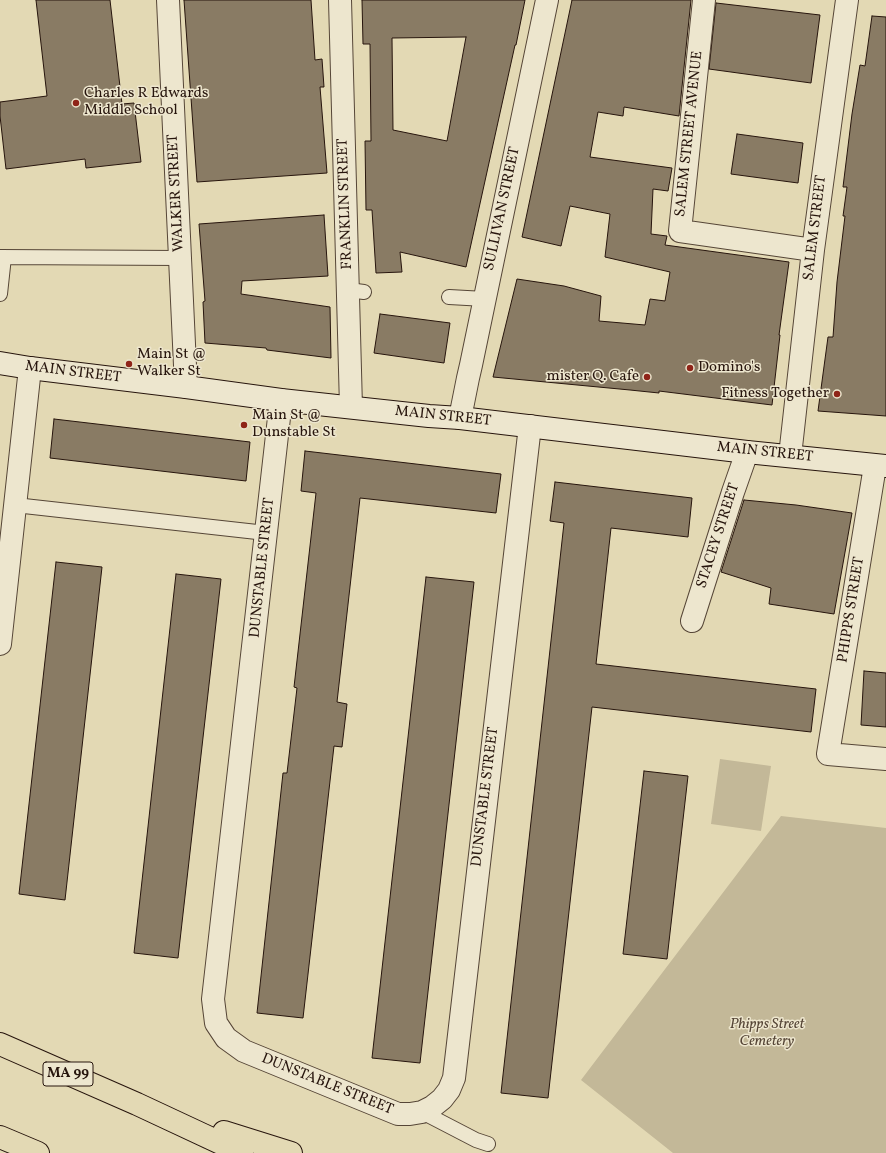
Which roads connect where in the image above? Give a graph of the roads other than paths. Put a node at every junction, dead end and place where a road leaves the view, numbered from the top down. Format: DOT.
graph roads {
  1 [pos="168,0"];
  2 [pos="340,0"];
  3 [pos="547,0"];
  4 [pos="704,0"];
  5 [pos="847,0"];
  6 [pos="813,250"];
  7 [pos="2,257"];
  8 [pos="180,258"];
  9 [pos="0,294"];
  10 [pos="449,297"];
  11 [pos="485,298"];
  12 [pos="0,363"];
  13 [pos="30,368"];
  14 [pos="186,387"];
  15 [pos="281,400"];
  16 [pos="351,407"];
  17 [pos="460,418"];
  18 [pos="530,426"];
  19 [pos="747,452"];
  20 [pos="790,456"];
  21 [pos="881,466"];
  22 [pos="16,505"];
  23 [pos="266,533"];
  24 [pos="692,621"];
  25 [pos="0,644"];
  26 [pos="886,760"];
  27 [pos="0,1044"];
  28 [pos="137,1104"];
  29 [pos="422,1112"];
  30 [pos="0,1137"];
  31 [pos="488,1144"];
  32 [pos="38,1153"];
  33 [pos="242,1153"];
  34 [pos="291,1153"];
  1 -- 8 [label="street, WALKER STREET"];
  2 -- 16 [label="street, FRANKLIN STREET"];
  3 -- 11 [label="street, SULLIVAN STREET"];
  4 -- 6 [label="street, SALEM STREET AVENUE"];
  5 -- 6 [label="street, SALEM STREET"];
  6 -- 20 [label="street, SALEM STREET"];
  7 -- 8 [label="lane"];
  7 -- 9 [label="lane"];
  8 -- 14 [label="street, WALKER STREET"];
  10 -- 11 [label="lane"];
  11 -- 17 [label="street, SULLIVAN STREET"];
  12 -- 13 [label="street, MAIN STREET"];
  13 -- 14 [label="street, MAIN STREET"];
  13 -- 22 [label="street"];
  14 -- 15 [label="street, MAIN STREET"];
  15 -- 16 [label="street, MAIN STREET"];
  15 -- 23 [label="street, DUNSTABLE STREET"];
  16 -- 17 [label="street, MAIN STREET"];
  17 -- 18 [label="street, MAIN STREET"];
  18 -- 19 [label="street, MAIN STREET"];
  18 -- 29 [label="street, DUNSTABLE STREET"];
  19 -- 20 [label="street, MAIN STREET"];
  19 -- 24 [label="street, STACEY STREET"];
  20 -- 21 [label="street, MAIN STREET"];
  21 -- 26 [label="street, PHIPPS STREET"];
  22 -- 23 [label="lane"];
  22 -- 25 [label="street"];
  23 -- 29 [label="street, DUNSTABLE STREET"];
  27 -- 28 [label="main road, MA 99"];
  28 -- 33 [label="main road, MA 99"];
  28 -- 34 [label="main road"];
  29 -- 31 [label="lane"];
  30 -- 32 [label="main road"];
}
